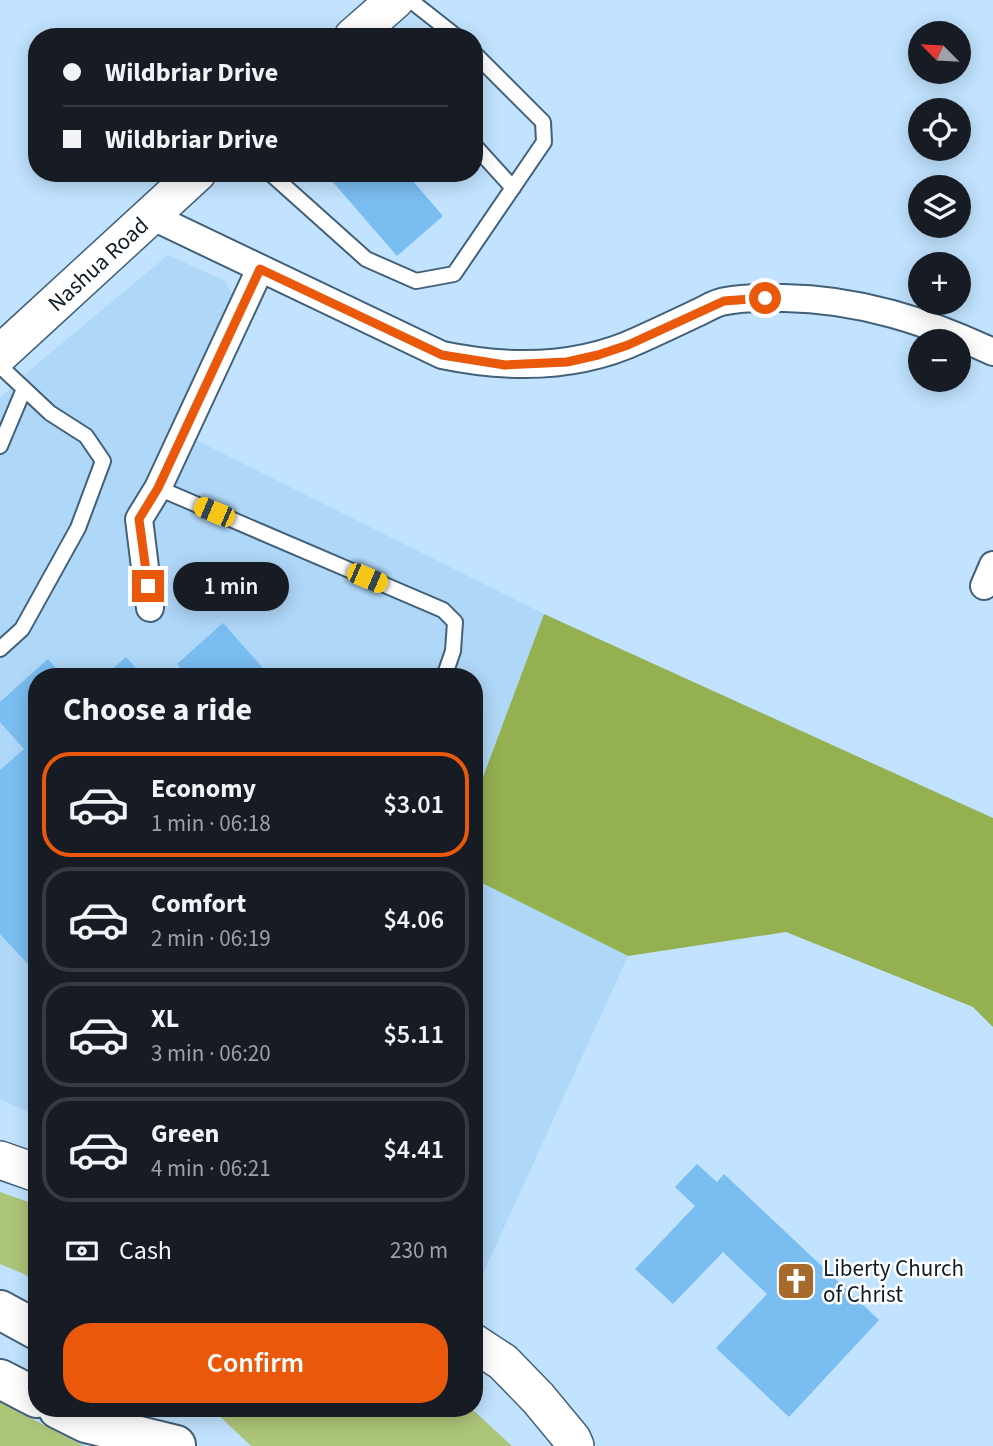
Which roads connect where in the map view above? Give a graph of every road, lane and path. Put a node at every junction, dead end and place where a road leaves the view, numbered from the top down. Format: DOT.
graph roads {
  1 [pos="395,0"];
  2 [pos="410,0"];
  3 [pos="363,28"];
  4 [pos="446,28"];
  5 [pos="483,62"];
  6 [pos="483,155"];
  7 [pos="187,182"];
  8 [pos="280,182"];
  9 [pos="513,188"];
  10 [pos="149,215"];
  11 [pos="260,269"];
  12 [pos="993,352"];
  13 [pos="0,354"];
  14 [pos="0,366"];
  15 [pos="24,389"];
  16 [pos="0,446"];
  17 [pos="158,488"];
  18 [pos="150,608"];
  19 [pos="0,649"];
  20 [pos="447,668"];
  21 [pos="0,1160"];
  22 [pos="28,1170"];
  23 [pos="0,1310"];
  24 [pos="28,1325"];
  25 [pos="483,1349"];
  26 [pos="0,1379"];
  27 [pos="28,1393"];
  28 [pos="74,1417"];
  29 [pos="145,1417"];
  30 [pos="177,1446"];
  31 [pos="575,1446"];
  1 -- 3 [label="street"];
  2 -- 4 [label="lane"];
  5 -- 9 [label="lane"];
  6 -- 9 [label="lane"];
  7 -- 10 [label="street, Nashua Road"];
  8 -- 9 [label="lane"];
  10 -- 11 [label="street"];
  10 -- 13 [label="street, Nashua Road"];
  11 -- 12 [label="street"];
  11 -- 17 [label="street"];
  14 -- 15 [label="lane"];
  15 -- 16 [label="lane"];
  15 -- 19 [label="lane"];
  17 -- 18 [label="street"];
  17 -- 20 [label="lane"];
  21 -- 22 [label="street"];
  23 -- 24 [label="main road"];
  25 -- 31 [label="street"];
  26 -- 27 [label="main road"];
  28 -- 30 [label="main road"];
  29 -- 30 [label="main road"];
}
